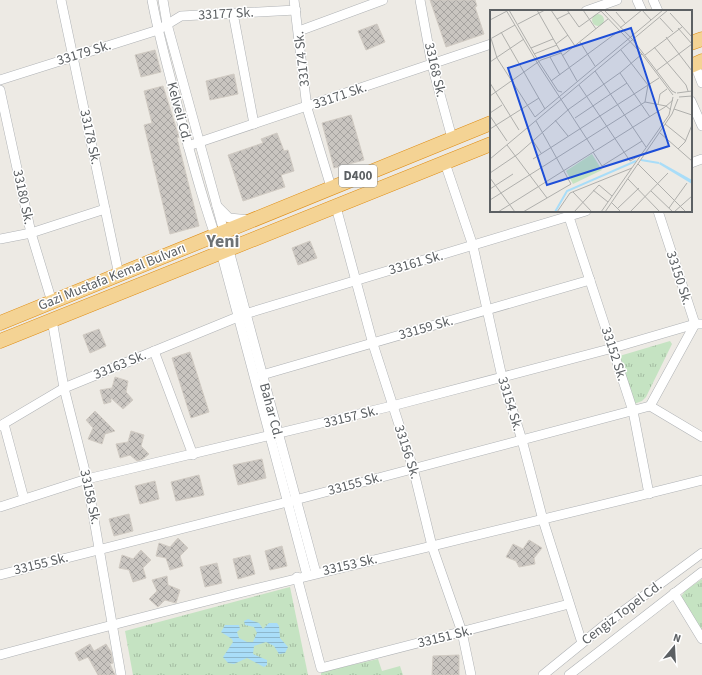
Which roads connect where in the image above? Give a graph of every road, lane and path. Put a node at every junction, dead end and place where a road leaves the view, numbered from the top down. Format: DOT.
graph roads {
  1 [pos="61,0"];
  2 [pos="152,0"];
  3 [pos="163,0"];
  4 [pos="294,0"];
  5 [pos="383,0"];
  6 [pos="420,0"];
  7 [pos="617,0"];
  8 [pos="637,0"];
  9 [pos="653,0"];
  10 [pos="296,10"];
  11 [pos="589,10"];
  12 [pos="642,10"];
  13 [pos="658,10"];
  14 [pos="233,13"];
  15 [pos="181,16"];
  16 [pos="168,24"];
  17 [pos="158,30"];
  18 [pos="299,31"];
  19 [pos="702,39"];
  20 [pos="490,44"];
  21 [pos="692,44"];
  22 [pos="73,56"];
  23 [pos="695,64"];
  24 [pos="432,65"];
  25 [pos="0,80"];
  26 [pos="702,83"];
  27 [pos="0,90"];
  28 [pos="692,103"];
  29 [pos="307,108"];
  30 [pos="490,123"];
  31 [pos="254,124"];
  32 [pos="702,126"];
  33 [pos="452,138"];
  34 [pos="200,142"];
  35 [pos="490,144"];
  36 [pos="188,146"];
  37 [pos="702,159"];
  38 [pos="445,163"];
  39 [pos="692,164"];
  40 [pos="332,187"];
  41 [pos="217,206"];
  42 [pos="336,206"];
  43 [pos="105,209"];
  44 [pos="583,212"];
  45 [pos="658,212"];
  46 [pos="221,217"];
  47 [pos="570,217"];
  48 [pos="251,221"];
  49 [pos="216,229"];
  50 [pos="31,233"];
  51 [pos="0,239"];
  52 [pos="473,246"];
  53 [pos="225,251"];
  54 [pos="119,274"];
  55 [pos="356,280"];
  56 [pos="590,280"];
  57 [pos="52,302"];
  58 [pos="486,311"];
  59 [pos="242,315"];
  60 [pos="52,320"];
  61 [pos="0,323"];
  62 [pos="698,324"];
  63 [pos="0,341"];
  64 [pos="373,344"];
  65 [pos="613,348"];
  66 [pos="154,351"];
  67 [pos="262,375"];
  68 [pos="502,377"];
  69 [pos="64,388"];
  70 [pos="392,406"];
  71 [pos="650,406"];
  72 [pos="633,411"];
  73 [pos="2,425"];
  74 [pos="274,436"];
  75 [pos="702,437"];
  76 [pos="522,440"];
  77 [pos="193,455"];
  78 [pos="413,468"];
  79 [pos="87,479"];
  80 [pos="702,480"];
  81 [pos="649,494"];
  82 [pos="24,499"];
  83 [pos="291,501"];
  84 [pos="0,507"];
  85 [pos="543,520"];
  86 [pos="432,546"];
  87 [pos="100,549"];
  88 [pos="702,553"];
  89 [pos="702,572"];
  90 [pos="0,574"];
  91 [pos="311,574"];
  92 [pos="297,578"];
  93 [pos="674,593"];
  94 [pos="569,604"];
  95 [pos="113,624"];
  96 [pos="462,632"];
  97 [pos="702,639"];
  98 [pos="582,643"];
  99 [pos="0,655"];
  100 [pos="121,675"];
  101 [pos="471,675"];
  102 [pos="543,675"];
  103 [pos="569,675"];
  1 -- 22 [label="street, 33178 Sk."];
  2 -- 17 [label="street, Kelveli Cd."];
  3 -- 16 [label="street, Kelveli Cd."];
  4 -- 10 [label="street, 33174 Sk."];
  5 -- 18 [label="street"];
  6 -- 24 [label="street, 33168 Sk."];
  7 -- 11 [label="street"];
  8 -- 12 [label="street"];
  9 -- 13 [label="street"];
  10 -- 14 [label="street, 33177 Sk."];
  10 -- 18 [label="street, 33174 Sk."];
  14 -- 15 [label="street, 33177 Sk."];
  14 -- 31 [label="street"];
  15 -- 16 [label="street, 33179 Sk."];
  16 -- 17 [label="street, 33179 Sk."];
  16 -- 34 [label="street, Kelveli Cd."];
  17 -- 22 [label="street, 33179 Sk."];
  17 -- 36 [label="street, Kelveli Cd."];
  18 -- 29 [label="street, 33174 Sk."];
  19 -- 21 [label="highway"];
  20 -- 24 [label="street, 33171 Sk."];
  22 -- 25 [label="street, 33179 Sk."];
  22 -- 43 [label="street, 33178 Sk."];
  23 -- 26 [label="street"];
  24 -- 29 [label="street, 33171 Sk."];
  24 -- 33 [label="street, 33168 Sk."];
  27 -- 50 [label="street, 33180 Sk."];
  28 -- 32 [label="street"];
  29 -- 31 [label="street, 33171 Sk."];
  29 -- 40 [label="street, 33174 Sk."];
  30 -- 33 [label="highway, Gazi Mustafa Kemal Bulvarı / D400"];
  31 -- 34 [label="street, 33171 Sk."];
  33 -- 40 [label="highway, Gazi Mustafa Kemal Bulvarı / D400"];
  34 -- 36 [label="street, 33171 Sk."];
  34 -- 41 [label="street, Kelveli Cd."];
  35 -- 38 [label="highway, Gazi Mustafa Kemal Bulvarı / D400"];
  36 -- 49 [label="street, Kelveli Cd."];
  37 -- 39 [label="street"];
  38 -- 42 [label="highway, Gazi Mustafa Kemal Bulvarı / D400"];
  38 -- 52 [label="street, 33154 Sk."];
  40 -- 48 [label="highway, Gazi Mustafa Kemal Bulvarı / D400"];
  41 -- 46 [label="street, Kelveli Cd."];
  41 -- 48 [label="street"];
  42 -- 53 [label="highway, Gazi Mustafa Kemal Bulvarı / D400"];
  42 -- 55 [label="street, 33156 Sk."];
  43 -- 50 [label="street"];
  43 -- 54 [label="street, 33178 Sk."];
  44 -- 47 [label="street, 33161 Sk."];
  45 -- 62 [label="street, 33150 Sk."];
  46 -- 49 [label="street, Kelveli Cd."];
  46 -- 49 [label="street"];
  47 -- 52 [label="street, 33161 Sk."];
  47 -- 56 [label="street, 33152 Sk."];
  48 -- 49 [label="highway, Gazi Mustafa Kemal Bulvarı / D400"];
  49 -- 53 [label="street, Kelveli Cd."];
  49 -- 54 [label="highway, Gazi Mustafa Kemal Bulvarı / D400"];
  50 -- 51 [label="street"];
  50 -- 57 [label="street, 33180 Sk."];
  52 -- 55 [label="street, 33161 Sk."];
  52 -- 58 [label="street, 33154 Sk."];
  53 -- 59 [label="street, Bahar Cd."];
  53 -- 60 [label="highway, Gazi Mustafa Kemal Bulvarı / D400"];
  54 -- 57 [label="highway, Gazi Mustafa Kemal Bulvarı / D400"];
  55 -- 59 [label="street, 33161 Sk."];
  55 -- 64 [label="street, 33156 Sk."];
  56 -- 58 [label="street, 33159 Sk."];
  56 -- 65 [label="street, 33152 Sk."];
  57 -- 61 [label="highway, Gazi Mustafa Kemal Bulvarı / D400"];
  58 -- 64 [label="street, 33159 Sk."];
  58 -- 68 [label="street, 33154 Sk."];
  59 -- 66 [label="street, 33163 Sk."];
  59 -- 67 [label="street, Bahar Cd."];
  59 -- 74 [label="street, Bahar Cd."];
  60 -- 63 [label="highway, Gazi Mustafa Kemal Bulvarı / D400"];
  60 -- 69 [label="street, 33158 Sk."];
  62 -- 65 [label="street, 33157 Sk."];
  62 -- 71 [label="street"];
  64 -- 67 [label="street, 33159 Sk."];
  64 -- 70 [label="street, 33156 Sk."];
  65 -- 68 [label="street, 33157 Sk."];
  65 -- 72 [label="street, 33152 Sk."];
  66 -- 69 [label="street, 33163 Sk."];
  66 -- 77 [label="street"];
  67 -- 74 [label="street, Bahar Cd."];
  68 -- 70 [label="street, 33157 Sk."];
  68 -- 76 [label="street, 33154 Sk."];
  69 -- 73 [label="street, 33163 Sk."];
  69 -- 79 [label="street, 33158 Sk."];
  70 -- 74 [label="street, 33157 Sk."];
  70 -- 78 [label="street, 33156 Sk."];
  71 -- 72 [label="street, 33155 Sk."];
  71 -- 75 [label="street"];
  72 -- 76 [label="street, 33155 Sk."];
  72 -- 81 [label="street, 33152 Sk."];
  73 -- 82 [label="street"];
  74 -- 77 [label="street, 33157 Sk."];
  74 -- 83 [label="street, Bahar Cd."];
  76 -- 78 [label="street, 33155 Sk."];
  76 -- 85 [label="street, 33154 Sk."];
  77 -- 79 [label="street, 33157 Sk."];
  78 -- 83 [label="street, 33155 Sk."];
  78 -- 86 [label="street, 33156 Sk."];
  79 -- 82 [label="street, 33157 Sk."];
  79 -- 87 [label="street, 33158 Sk."];
  80 -- 81 [label="street, 33153 Sk."];
  81 -- 85 [label="street, 33153 Sk."];
  82 -- 84 [label="street, 33157 Sk."];
  83 -- 87 [label="street, 33155 Sk."];
  83 -- 91 [label="street, Bahar Cd."];
  85 -- 86 [label="street, 33153 Sk."];
  85 -- 94 [label="street, 33154 Sk."];
  86 -- 91 [label="street, 33153 Sk."];
  86 -- 96 [label="street, 33156 Sk."];
  87 -- 90 [label="street, 33155 Sk."];
  87 -- 95 [label="street, 33158 Sk."];
  88 -- 98 [label="street, Cengiz Topel Cd."];
  89 -- 93 [label="street, Cengiz Topel Cd."];
  91 -- 92 [label="street, 33153 Sk."];
  92 -- 95 [label="street, 33153 Sk."];
  92 -- 96 [label="street, 33151 Sk."];
  93 -- 97 [label="street"];
  93 -- 103 [label="street, Cengiz Topel Cd."];
  94 -- 96 [label="street, 33151 Sk."];
  94 -- 98 [label="street, 33154 Sk."];
  95 -- 99 [label="street, 33153 Sk."];
  95 -- 100 [label="street, 33158 Sk."];
  96 -- 101 [label="street, 33156 Sk."];
  98 -- 102 [label="street, Cengiz Topel Cd."];
}
